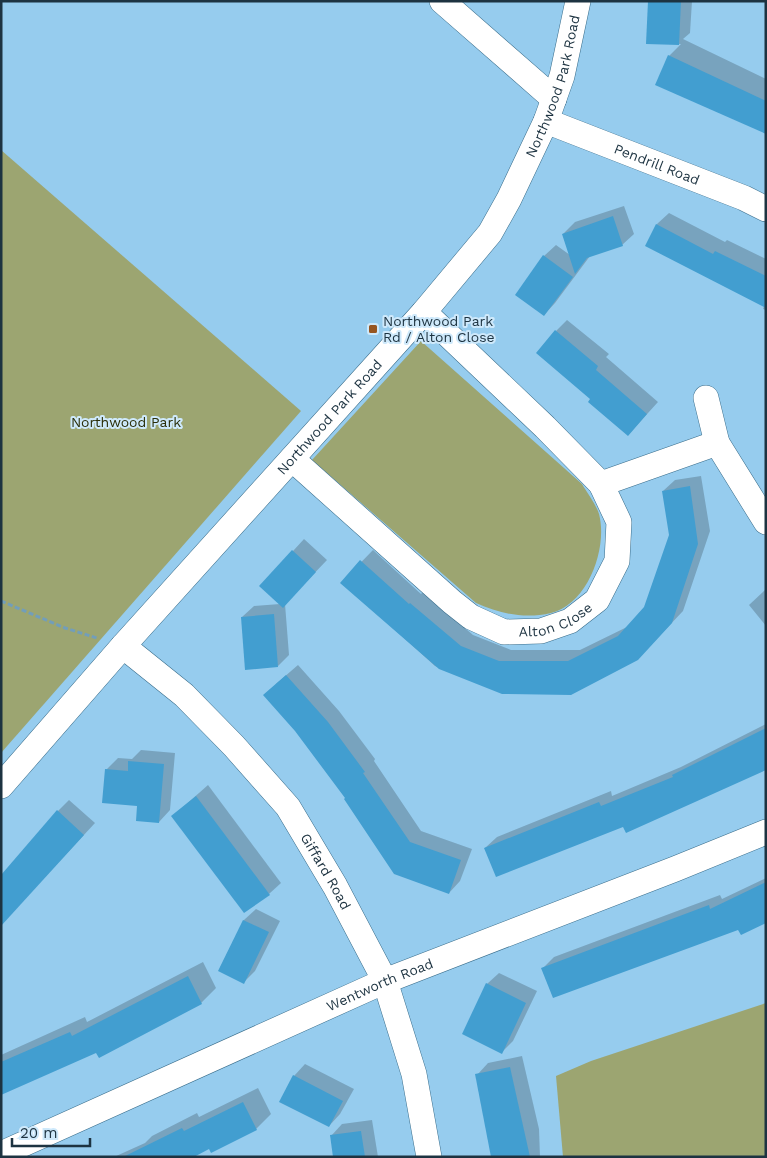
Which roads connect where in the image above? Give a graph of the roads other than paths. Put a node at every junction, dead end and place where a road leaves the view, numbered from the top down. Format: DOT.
graph roads {
  1 [pos="442,1"];
  2 [pos="578,1"];
  3 [pos="550,110"];
  4 [pos="766,209"];
  5 [pos="424,312"];
  6 [pos="706,398"];
  7 [pos="717,443"];
  8 [pos="292,459"];
  9 [pos="600,484"];
  10 [pos="766,522"];
  11 [pos="124,646"];
  12 [pos="1,786"];
  13 [pos="766,832"];
  14 [pos="385,981"];
  15 [pos="1,1154"];
  16 [pos="429,1157"];
  1 -- 3 [label="street, Pendrill Road"];
  2 -- 3 [label="street, Northwood Park Road"];
  3 -- 4 [label="street, Pendrill Road"];
  3 -- 5 [label="street, Northwood Park Road"];
  5 -- 8 [label="street, Northwood Park Road"];
  5 -- 9 [label="street, Alton Close"];
  6 -- 7 [label="street"];
  7 -- 9 [label="street"];
  7 -- 10 [label="street"];
  8 -- 9 [label="street, Alton Close"];
  8 -- 11 [label="street, Northwood Park Road"];
  11 -- 12 [label="street, Northwood Park Road"];
  11 -- 14 [label="street, Giffard Road"];
  13 -- 14 [label="street, Wentworth Road"];
  14 -- 15 [label="street, Wentworth Road"];
  14 -- 16 [label="street, Giffard Road"];
}
